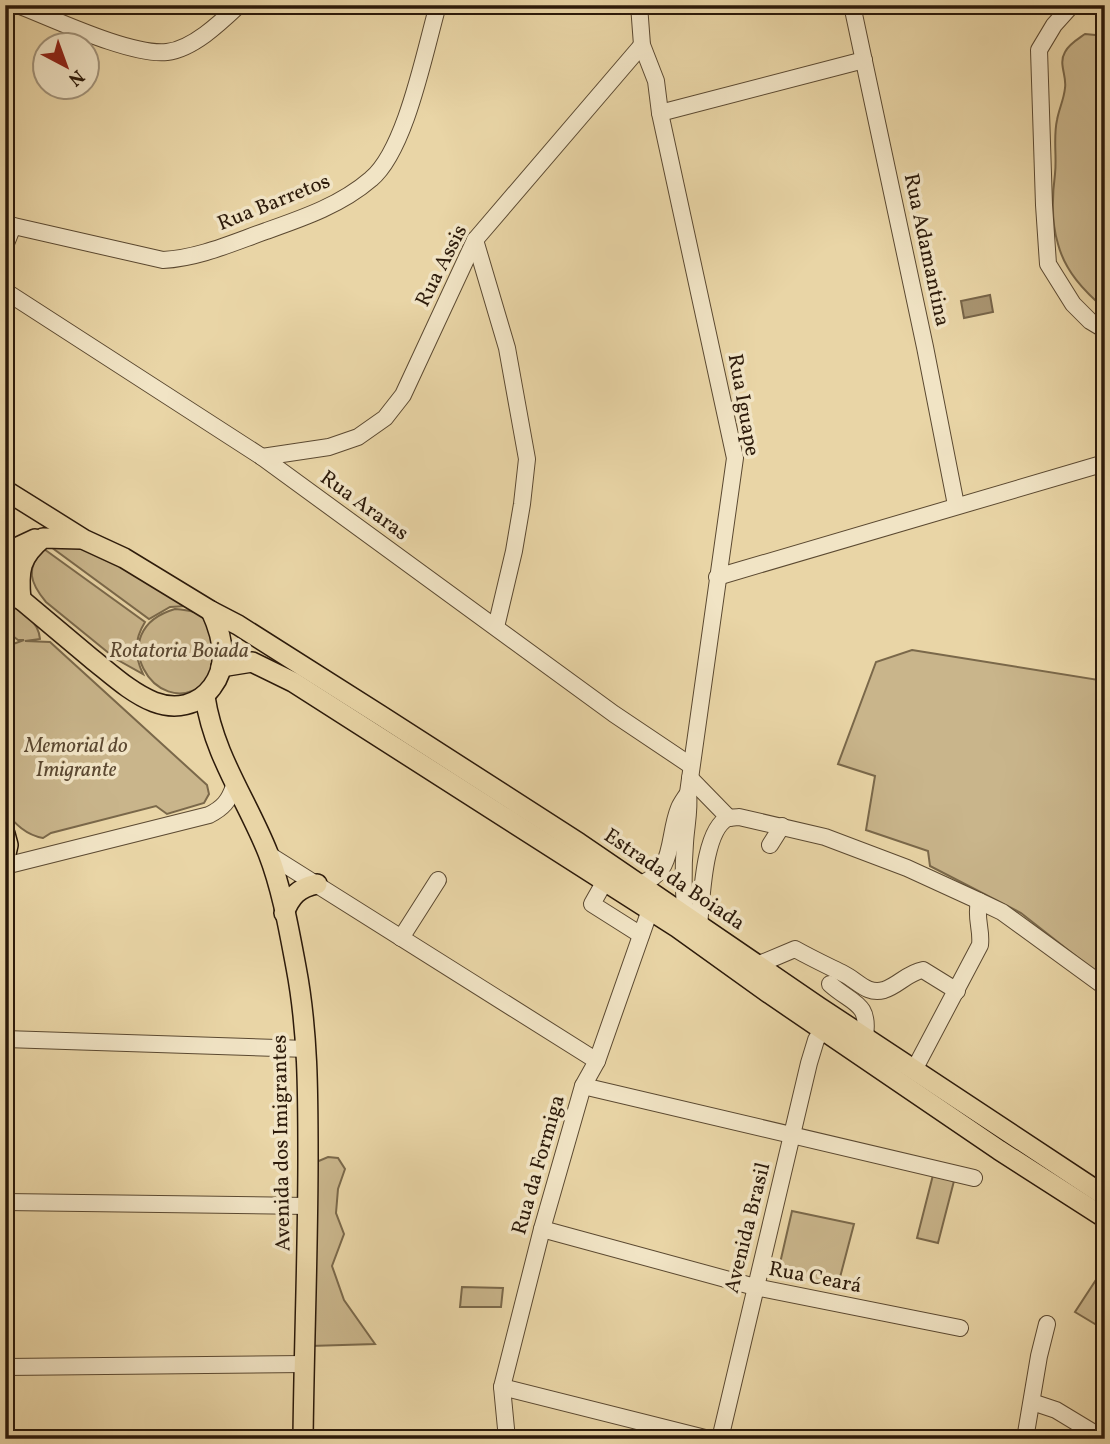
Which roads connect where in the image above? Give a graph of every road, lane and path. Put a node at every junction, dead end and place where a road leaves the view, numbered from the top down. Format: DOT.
graph roads {
  1 [pos="18,5"];
  2 [pos="239,5"];
  3 [pos="438,5"];
  4 [pos="639,5"];
  5 [pos="852,5"];
  6 [pos="1072,5"];
  7 [pos="642,45"];
  8 [pos="864,60"];
  9 [pos="660,113"];
  10 [pos="9,225"];
  11 [pos="475,240"];
  12 [pos="5,246"];
  13 [pos="5,291"];
  14 [pos="1105,330"];
  15 [pos="262,457"];
  16 [pos="1105,463"];
  17 [pos="5,490"];
  18 [pos="956,505"];
  19 [pos="43,538"];
  20 [pos="85,540"];
  21 [pos="5,561"];
  22 [pos="717,577"];
  23 [pos="5,586"];
  24 [pos="21,600"];
  25 [pos="211,611"];
  26 [pos="496,627"];
  27 [pos="220,667"];
  28 [pos="205,697"];
  29 [pos="690,779"];
  30 [pos="234,786"];
  31 [pos="729,818"];
  32 [pos="782,826"];
  33 [pos="5,834"];
  34 [pos="770,845"];
  35 [pos="268,854"];
  36 [pos="5,858"];
  37 [pos="5,866"];
  38 [pos="658,875"];
  39 [pos="438,880"];
  40 [pos="605,881"];
  41 [pos="317,884"];
  42 [pos="639,884"];
  43 [pos="683,890"];
  44 [pos="702,901"];
  45 [pos="979,901"];
  46 [pos="650,910"];
  47 [pos="284,913"];
  48 [pos="692,920"];
  49 [pos="641,935"];
  50 [pos="401,938"];
  51 [pos="757,965"];
  52 [pos="832,978"];
  53 [pos="1105,987"];
  54 [pos="957,991"];
  55 [pos="824,1017"];
  56 [pos="865,1036"];
  57 [pos="5,1039"];
  58 [pos="307,1049"];
  59 [pos="597,1061"];
  60 [pos="914,1070"];
  61 [pos="583,1086"];
  62 [pos="793,1133"];
  63 [pos="975,1178"];
  64 [pos="1105,1196"];
  65 [pos="5,1202"];
  66 [pos="308,1206"];
  67 [pos="1105,1218"];
  68 [pos="542,1229"];
  69 [pos="755,1287"];
  70 [pos="1048,1324"];
  71 [pos="960,1328"];
  72 [pos="303,1364"];
  73 [pos="5,1367"];
  74 [pos="502,1387"];
  75 [pos="1031,1402"];
  76 [pos="303,1439"];
  77 [pos="507,1439"];
  78 [pos="709,1439"];
  79 [pos="720,1439"];
  80 [pos="1025,1439"];
  81 [pos="1104,1439"];
  1 -- 2 [label="street"];
  3 -- 10 [label="street, Rua Barretos"];
  4 -- 7 [label="street, Rua Iguape"];
  5 -- 8 [label="street, Rua Adamantina"];
  6 -- 14 [label="street"];
  7 -- 9 [label="street, Rua Iguape"];
  7 -- 11 [label="street, Rua Assis"];
  8 -- 9 [label="street"];
  8 -- 18 [label="street, Rua Adamantina"];
  9 -- 22 [label="street, Rua Iguape"];
  10 -- 12 [label="street"];
  11 -- 15 [label="street, Rua Assis"];
  11 -- 26 [label="street"];
  13 -- 15 [label="street, Rua Araras"];
  15 -- 26 [label="street, Rua Araras"];
  16 -- 18 [label="street"];
  17 -- 20 [label="main road"];
  18 -- 22 [label="street"];
  19 -- 20 [label="main road"];
  19 -- 21 [label="main road"];
  19 -- 24 [label="main road"];
  20 -- 25 [label="main road, Estrada da Boiada"];
  22 -- 29 [label="street, Rua Iguape"];
  23 -- 24 [label="main road"];
  24 -- 28 [label="main road"];
  25 -- 27 [label="main road"];
  25 -- 42 [label="main road, Estrada da Boiada"];
  26 -- 29 [label="street, Rua Araras"];
  27 -- 28 [label="main road"];
  27 -- 40 [label="main road, Estrada da Boiada"];
  28 -- 30 [label="main road, Avenida dos Imigrantes"];
  29 -- 31 [label="street, Rua Araras"];
  29 -- 38 [label="street, Rua Iguape"];
  29 -- 43 [label="street"];
  30 -- 35 [label="main road, Avenida dos Imigrantes"];
  30 -- 37 [label="street"];
  31 -- 32 [label="street"];
  31 -- 44 [label="street"];
  32 -- 34 [label="street"];
  32 -- 45 [label="street"];
  33 -- 36 [label="main road"];
  35 -- 41 [label="street"];
  35 -- 47 [label="main road, Avenida dos Imigrantes"];
  38 -- 42 [label="street"];
  38 -- 43 [label="street"];
  39 -- 50 [label="street"];
  40 -- 46 [label="main road, Estrada da Boiada"];
  40 -- 49 [label="street"];
  41 -- 47 [label="main road"];
  41 -- 50 [label="street"];
  42 -- 48 [label="main road, Estrada da Boiada"];
  43 -- 44 [label="street"];
  43 -- 48 [label="street"];
  44 -- 48 [label="street"];
  45 -- 53 [label="street"];
  45 -- 54 [label="street"];
  46 -- 49 [label="street, Rua da Formiga"];
  46 -- 55 [label="main road, Estrada da Boiada"];
  47 -- 58 [label="main road, Avenida dos Imigrantes"];
  48 -- 51 [label="main road, Estrada da Boiada"];
  49 -- 59 [label="street, Rua da Formiga"];
  50 -- 59 [label="street"];
  51 -- 52 [label="street"];
  51 -- 55 [label="main road, Estrada da Boiada"];
  52 -- 54 [label="street"];
  52 -- 55 [label="street, Avenida Brasil"];
  52 -- 56 [label="street"];
  54 -- 60 [label="street"];
  55 -- 56 [label="main road, Estrada da Boiada"];
  55 -- 62 [label="street, Avenida Brasil"];
  55 -- 67 [label="main road, Estrada da Boiada"];
  56 -- 60 [label="main road, Estrada da Boiada"];
  57 -- 58 [label="street"];
  58 -- 66 [label="main road, Avenida dos Imigrantes"];
  59 -- 61 [label="street, Rua da Formiga"];
  60 -- 64 [label="main road, Estrada da Boiada"];
  61 -- 62 [label="street"];
  61 -- 68 [label="street, Rua da Formiga"];
  62 -- 63 [label="street"];
  62 -- 69 [label="street, Avenida Brasil"];
  65 -- 66 [label="street"];
  66 -- 72 [label="main road, Avenida dos Imigrantes"];
  68 -- 69 [label="street, Rua Ceará"];
  68 -- 74 [label="street, Rua da Formiga"];
  69 -- 71 [label="street, Rua Ceará"];
  69 -- 79 [label="street, Avenida Brasil"];
  70 -- 75 [label="street"];
  72 -- 73 [label="street"];
  72 -- 76 [label="main road, Avenida dos Imigrantes"];
  74 -- 77 [label="street, Rua da Formiga"];
  74 -- 78 [label="street"];
  75 -- 80 [label="street"];
  75 -- 81 [label="street"];
}
